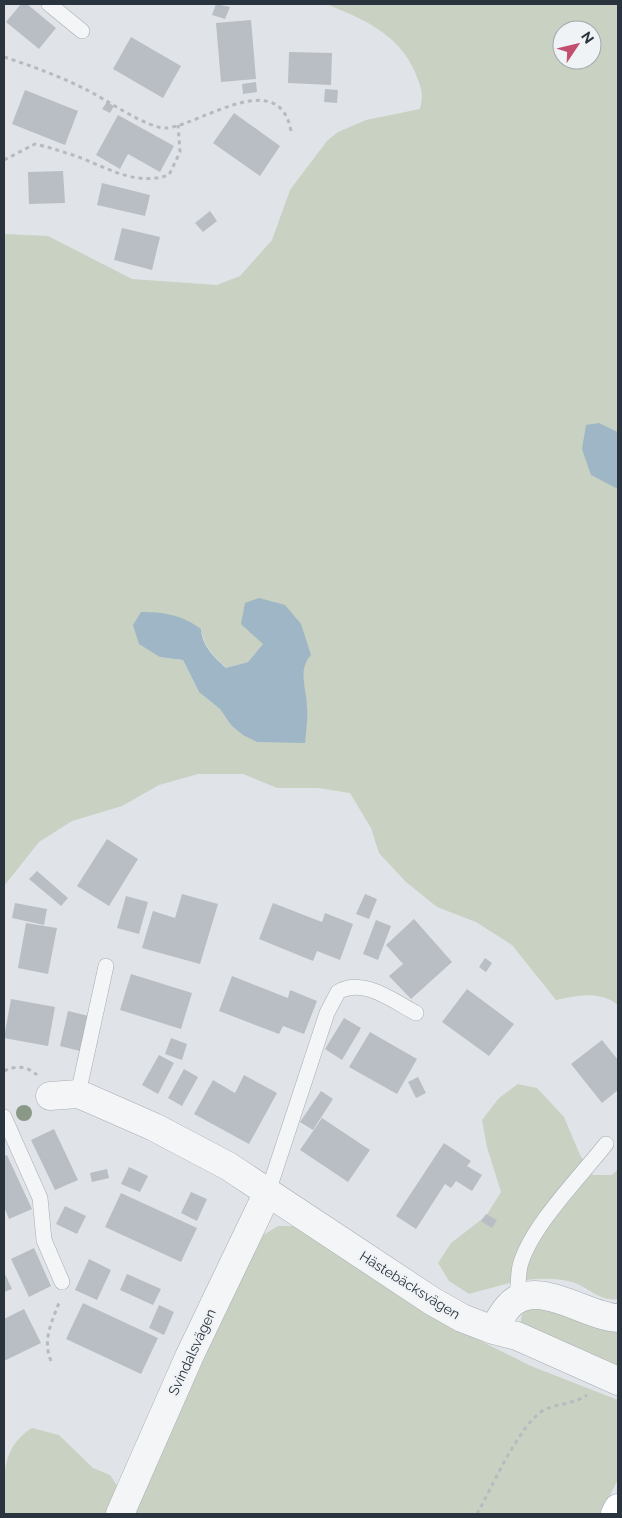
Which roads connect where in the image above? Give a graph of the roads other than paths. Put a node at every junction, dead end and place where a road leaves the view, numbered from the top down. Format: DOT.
graph roads {
  1 [pos="49,4"];
  2 [pos="82,32"];
  3 [pos="106,966"];
  4 [pos="416,1013"];
  5 [pos="78,1094"];
  6 [pos="50,1096"];
  7 [pos="4,1117"];
  8 [pos="606,1144"];
  9 [pos="268,1192"];
  10 [pos="62,1282"];
  11 [pos="517,1300"];
  12 [pos="618,1318"];
  13 [pos="493,1330"];
  14 [pos="615,1380"];
  15 [pos="618,1508"];
  16 [pos="120,1514"];
  17 [pos="615,1514"];
  1 -- 2 [label="lane"];
  3 -- 5 [label="lane"];
  4 -- 9 [label="lane"];
  5 -- 6 [label="street, Hästebäcksvägen"];
  5 -- 9 [label="street, Hästebäcksvägen"];
  7 -- 10 [label="lane"];
  8 -- 11 [label="lane"];
  9 -- 13 [label="street, Hästebäcksvägen"];
  9 -- 16 [label="street, Svindalsvägen"];
  11 -- 12 [label="street"];
  11 -- 13 [label="street"];
  13 -- 14 [label="street, Hästebäcksvägen"];
  15 -- 17 [label="main road"];
}
